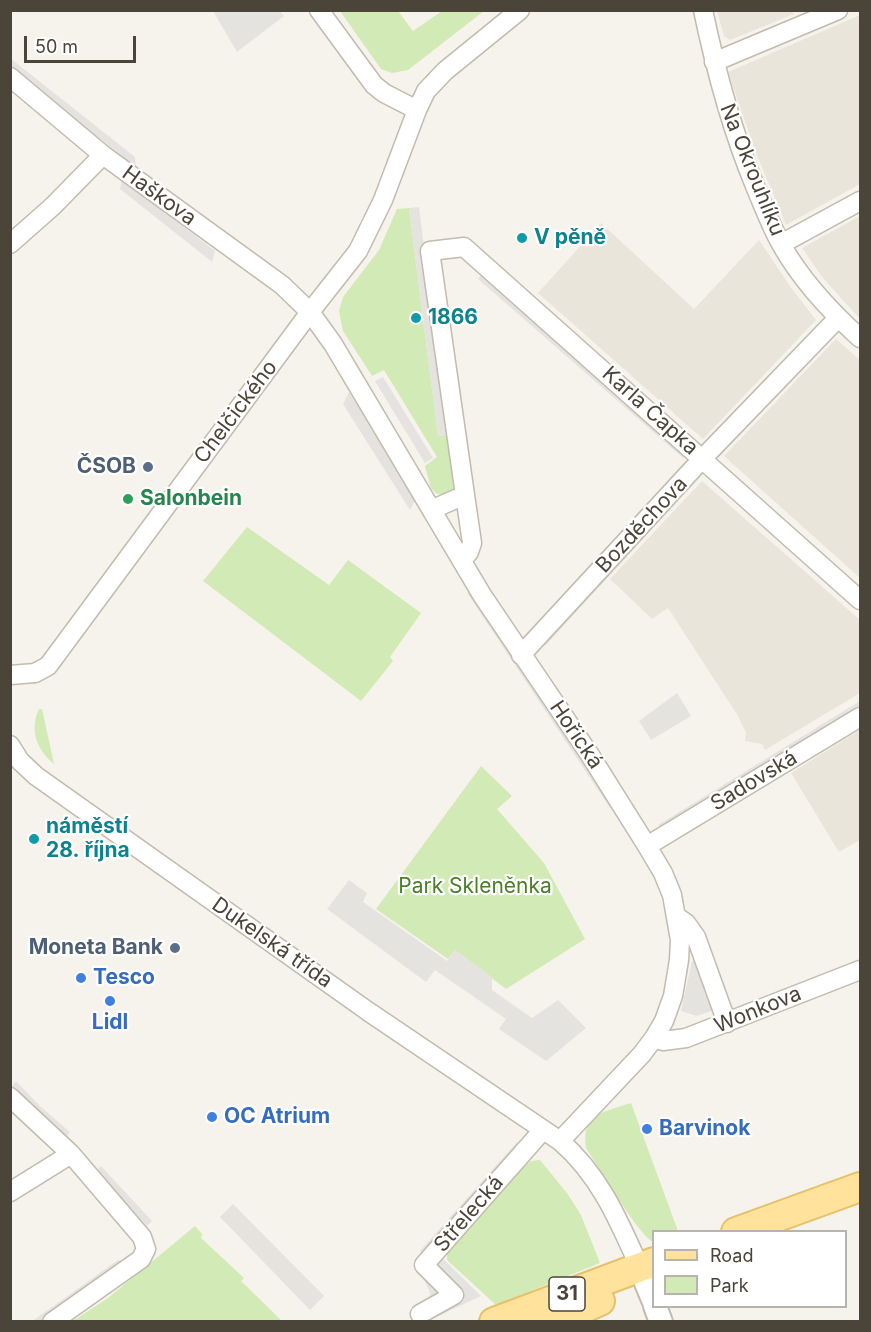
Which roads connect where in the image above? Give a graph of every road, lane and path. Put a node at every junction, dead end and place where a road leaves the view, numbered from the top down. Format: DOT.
graph roads {
  1 [pos="319,10"];
  2 [pos="520,10"];
  3 [pos="703,10"];
  4 [pos="838,10"];
  5 [pos="714,62"];
  6 [pos="10,77"];
  7 [pos="417,110"];
  8 [pos="103,154"];
  9 [pos="861,201"];
  10 [pos="10,244"];
  11 [pos="781,244"];
  12 [pos="310,312"];
  13 [pos="838,318"];
  14 [pos="861,338"];
  15 [pos="703,458"];
  16 [pos="465,495"];
  17 [pos="433,509"];
  18 [pos="462,560"];
  19 [pos="861,600"];
  20 [pos="522,655"];
  21 [pos="10,675"];
  22 [pos="861,717"];
  23 [pos="10,745"];
  24 [pos="647,846"];
  25 [pos="677,917"];
  26 [pos="861,969"];
  27 [pos="727,1023"];
  28 [pos="654,1038"];
  29 [pos="10,1097"];
  30 [pos="543,1130"];
  31 [pos="560,1141"];
  32 [pos="71,1154"];
  33 [pos="861,1186"];
  34 [pos="10,1192"];
  35 [pos="861,1202"];
  36 [pos="741,1230"];
  37 [pos="785,1230"];
  38 [pos="650,1283"];
  39 [pos="420,1314"];
  40 [pos="52,1322"];
  41 [pos="494,1322"];
  42 [pos="553,1322"];
  1 -- 7 [label="street"];
  2 -- 7 [label="street, Chelčického"];
  3 -- 5 [label="street, Na Okrouhlíku"];
  4 -- 5 [label="street"];
  5 -- 11 [label="street, Na Okrouhlíku"];
  6 -- 8 [label="street, Haškova"];
  7 -- 12 [label="street, Chelčického"];
  8 -- 10 [label="street"];
  8 -- 12 [label="street, Haškova"];
  9 -- 11 [label="street"];
  11 -- 13 [label="street, Na Okrouhlíku"];
  12 -- 17 [label="street, Hořická"];
  12 -- 21 [label="street, Chelčického"];
  13 -- 14 [label="street, Na Okrouhlíku"];
  13 -- 15 [label="street, Bozděchova"];
  15 -- 16 [label="street, Karla Čapka"];
  15 -- 19 [label="street, Karla Čapka"];
  15 -- 20 [label="street, Bozděchova"];
  16 -- 17 [label="street"];
  16 -- 18 [label="street"];
  17 -- 18 [label="street, Hořická"];
  18 -- 20 [label="street, Hořická"];
  20 -- 24 [label="street, Hořická"];
  22 -- 24 [label="street, Sadovská"];
  23 -- 30 [label="street, Dukelská třída"];
  24 -- 25 [label="street, Hořická"];
  25 -- 27 [label="street, Hořická"];
  25 -- 28 [label="street, Hořická"];
  26 -- 27 [label="street, Wonkova"];
  27 -- 28 [label="street, Wonkova"];
  28 -- 31 [label="street, Hořická"];
  29 -- 32 [label="street"];
  30 -- 31 [label="street, Dukelská třída"];
  30 -- 39 [label="street, Střelecká"];
  31 -- 38 [label="street, Dukelská třída"];
  32 -- 34 [label="street"];
  32 -- 40 [label="street"];
  33 -- 36 [label="main road"];
  35 -- 37 [label="main road"];
  38 -- 41 [label="main road, 31"];
  38 -- 42 [label="main road, 31"];
}
